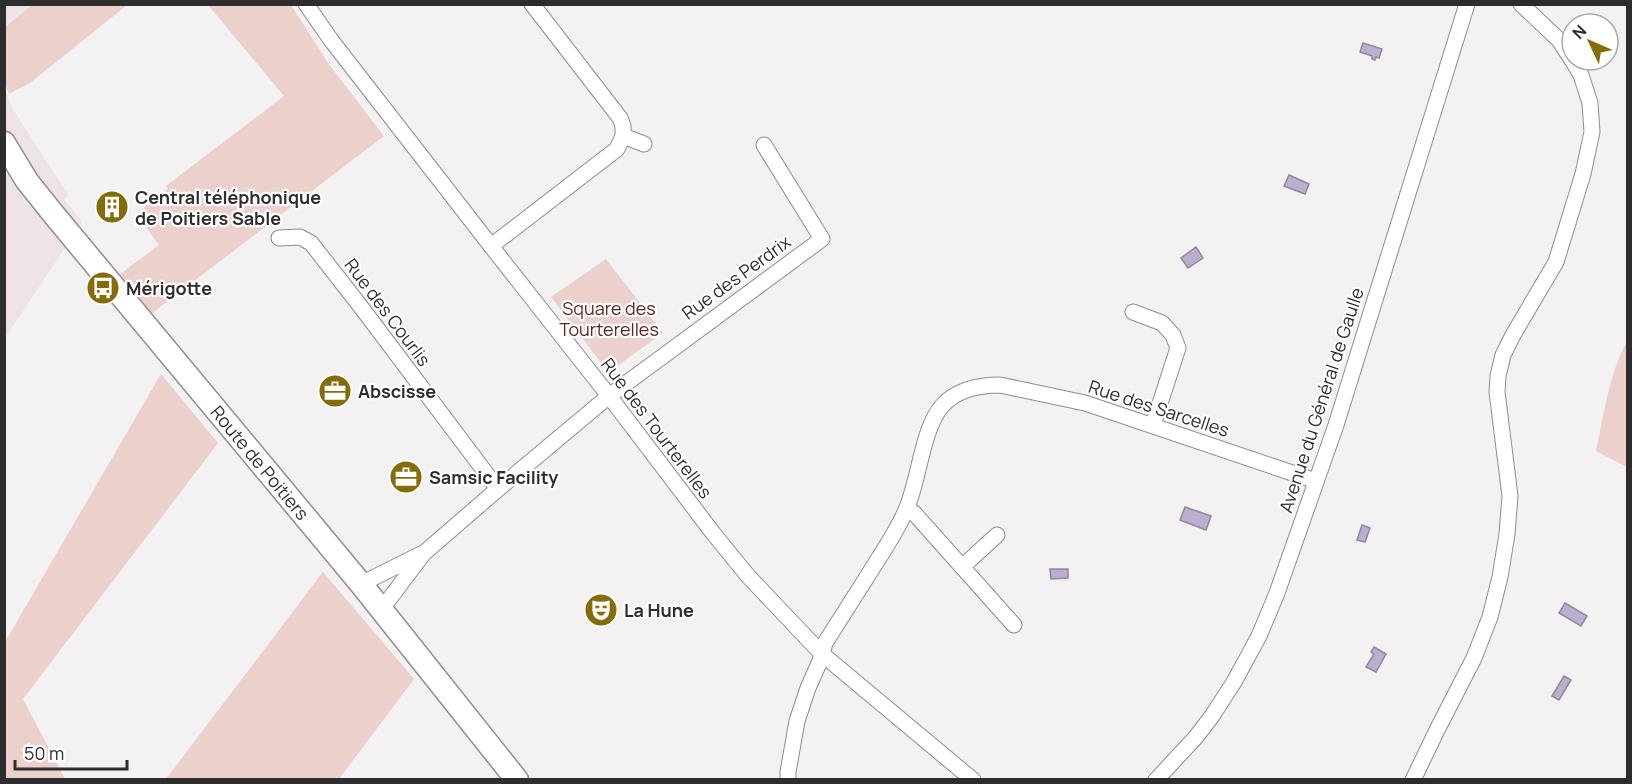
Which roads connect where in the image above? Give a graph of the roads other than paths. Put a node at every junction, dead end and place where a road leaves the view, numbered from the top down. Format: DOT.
graph roads {
  1 [pos="306,4"];
  2 [pos="532,4"];
  3 [pos="1467,4"];
  4 [pos="1521,4"];
  5 [pos="1560,42"];
  6 [pos="1579,72"];
  7 [pos="623,136"];
  8 [pos="4,143"];
  9 [pos="644,144"];
  10 [pos="764,145"];
  11 [pos="4,159"];
  12 [pos="27,181"];
  13 [pos="279,238"];
  14 [pos="491,246"];
  15 [pos="1133,312"];
  16 [pos="609,396"];
  17 [pos="1153,425"];
  18 [pos="1316,481"];
  19 [pos="498,489"];
  20 [pos="907,509"];
  21 [pos="997,535"];
  22 [pos="424,553"];
  23 [pos="962,567"];
  24 [pos="361,584"];
  25 [pos="381,610"];
  26 [pos="1014,625"];
  27 [pos="822,654"];
  28 [pos="517,780"];
  29 [pos="788,780"];
  30 [pos="973,780"];
  31 [pos="1156,780"];
  32 [pos="1413,780"];
  1 -- 14 [label="street, Rue des Tourterelles"];
  2 -- 7 [label="street"];
  3 -- 18 [label="street, Avenue du Général de Gaulle"];
  4 -- 5 [label="street"];
  6 -- 32 [label="street"];
  7 -- 9 [label="street"];
  7 -- 14 [label="street"];
  8 -- 12 [label="street, Route de Poitiers"];
  10 -- 16 [label="street, Rue des Perdrix"];
  11 -- 12 [label="street"];
  12 -- 24 [label="street, Route de Poitiers"];
  13 -- 19 [label="street, Rue des Courlis"];
  14 -- 16 [label="street, Rue des Tourterelles"];
  15 -- 17 [label="street"];
  16 -- 19 [label="street, Rue des Perdrix"];
  16 -- 27 [label="street, Rue des Tourterelles"];
  17 -- 18 [label="street, Rue des Sarcelles"];
  17 -- 20 [label="street, Rue des Sarcelles"];
  18 -- 31 [label="street, Avenue du Général de Gaulle"];
  19 -- 22 [label="street, Rue des Perdrix"];
  20 -- 23 [label="street"];
  20 -- 27 [label="street"];
  21 -- 23 [label="street"];
  22 -- 24 [label="street, Rue des Perdrix"];
  22 -- 25 [label="street, Rue des Perdrix"];
  23 -- 26 [label="street"];
  24 -- 25 [label="street, Route de Poitiers"];
  25 -- 28 [label="street, Route de Poitiers"];
  27 -- 29 [label="street"];
  27 -- 30 [label="street, Rue des Tourterelles"];
}
